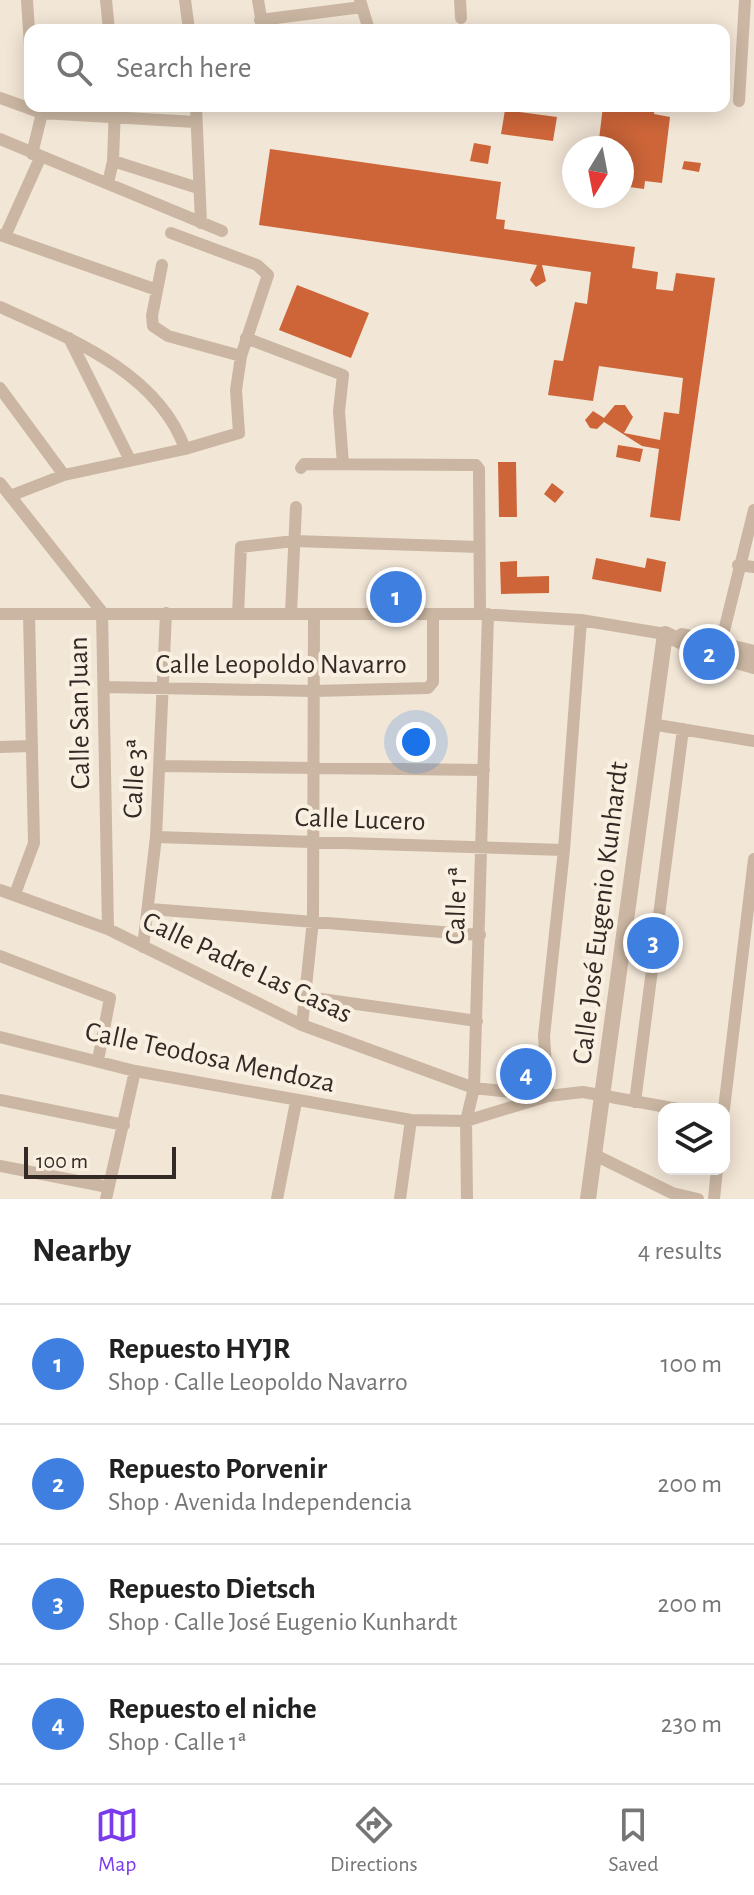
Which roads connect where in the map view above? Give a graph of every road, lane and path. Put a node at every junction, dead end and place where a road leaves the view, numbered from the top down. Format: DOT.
graph roads {
  1 [pos="27,0"];
  2 [pos="106,0"];
  3 [pos="185,0"];
  4 [pos="258,0"];
  5 [pos="460,0"];
  6 [pos="745,0"];
  7 [pos="361,3"];
  8 [pos="461,18"];
  9 [pos="29,24"];
  10 [pos="108,24"];
  11 [pos="188,24"];
  12 [pos="261,24"];
  13 [pos="266,24"];
  14 [pos="367,24"];
  15 [pos="0,98"];
  16 [pos="739,101"];
  17 [pos="24,106"];
  18 [pos="37,112"];
  19 [pos="116,112"];
  20 [pos="196,112"];
  21 [pos="195,122"];
  22 [pos="0,139"];
  23 [pos="36,155"];
  24 [pos="113,161"];
  25 [pos="108,183"];
  26 [pos="198,188"];
  27 [pos="201,223"];
  28 [pos="222,231"];
  29 [pos="171,233"];
  30 [pos="2,236"];
  31 [pos="162,265"];
  32 [pos="157,290"];
  33 [pos="0,307"];
  34 [pos="69,338"];
  35 [pos="246,338"];
  36 [pos="241,356"];
  37 [pos="0,388"];
  38 [pos="185,449"];
  39 [pos="130,460"];
  40 [pos="343,464"];
  41 [pos="301,468"];
  42 [pos="64,475"];
  43 [pos="0,483"];
  44 [pos="10,496"];
  45 [pos="296,507"];
  46 [pos="754,510"];
  47 [pos="294,541"];
  48 [pos="479,547"];
  49 [pos="738,565"];
  50 [pos="754,567"];
  51 [pos="102,612"];
  52 [pos="166,613"];
  53 [pos="291,613"];
  54 [pos="0,614"];
  55 [pos="29,614"];
  56 [pos="238,614"];
  57 [pos="314,614"];
  58 [pos="433,614"];
  59 [pos="484,614"];
  60 [pos="581,620"];
  61 [pos="665,634"];
  62 [pos="721,643"];
  63 [pos="754,653"];
  64 [pos="754,666"];
  65 [pos="106,687"];
  66 [pos="163,690"];
  67 [pos="314,691"];
  68 [pos="651,724"];
  69 [pos="683,729"];
  70 [pos="754,741"];
  71 [pos="31,746"];
  72 [pos="0,747"];
  73 [pos="160,766"];
  74 [pos="312,768"];
  75 [pos="484,770"];
  76 [pos="156,837"];
  77 [pos="312,843"];
  78 [pos="483,847"];
  79 [pos="564,850"];
  80 [pos="754,859"];
  81 [pos="0,890"];
  82 [pos="15,894"];
  83 [pos="150,909"];
  84 [pos="313,920"];
  85 [pos="108,929"];
  86 [pos="480,935"];
  87 [pos="143,947"];
  88 [pos="0,956"];
  89 [pos="307,997"];
  90 [pos="477,1021"];
  91 [pos="302,1025"];
  92 [pos="0,1037"];
  93 [pos="98,1060"];
  94 [pos="135,1071"];
  95 [pos="474,1088"];
  96 [pos="548,1096"];
  97 [pos="603,1098"];
  98 [pos="0,1100"];
  99 [pos="296,1102"];
  100 [pos="635,1102"];
  101 [pos="725,1103"];
  102 [pos="658,1106"];
  103 [pos="411,1120"];
  104 [pos="466,1121"];
  105 [pos="124,1125"];
  106 [pos="595,1155"];
  107 [pos="0,1166"];
  108 [pos="716,1175"];
  109 [pos="107,1193"];
  110 [pos="277,1199"];
  111 [pos="400,1199"];
  112 [pos="467,1199"];
  113 [pos="588,1199"];
  114 [pos="698,1199"];
  115 [pos="714,1199"];
  1 -- 9 [label="street"];
  2 -- 10 [label="street"];
  3 -- 11 [label="street"];
  4 -- 12 [label="street"];
  5 -- 8 [label="street"];
  6 -- 16 [label="street"];
  7 -- 13 [label="street"];
  7 -- 14 [label="street"];
  15 -- 17 [label="street"];
  18 -- 23 [label="street"];
  19 -- 21 [label="street"];
  19 -- 24 [label="street"];
  20 -- 21 [label="street"];
  21 -- 26 [label="street"];
  22 -- 23 [label="street"];
  23 -- 25 [label="street"];
  23 -- 30 [label="street"];
  24 -- 25 [label="street"];
  24 -- 26 [label="street"];
  25 -- 27 [label="street"];
  26 -- 27 [label="street"];
  27 -- 28 [label="street"];
  29 -- 35 [label="street"];
  30 -- 32 [label="street"];
  31 -- 32 [label="street"];
  32 -- 36 [label="street"];
  33 -- 34 [label="street"];
  34 -- 38 [label="street"];
  34 -- 39 [label="street"];
  35 -- 36 [label="street"];
  35 -- 40 [label="street"];
  36 -- 38 [label="street"];
  37 -- 42 [label="street"];
  38 -- 39 [label="street"];
  39 -- 42 [label="street"];
  40 -- 41 [label="street"];
  40 -- 48 [label="street, Calle 1ª"];
  42 -- 44 [label="street"];
  43 -- 44 [label="street, Calle San Juan"];
  44 -- 51 [label="street, Calle San Juan"];
  45 -- 47 [label="street"];
  46 -- 49 [label="street"];
  47 -- 48 [label="street"];
  47 -- 53 [label="street"];
  47 -- 56 [label="street"];
  48 -- 59 [label="street, Calle 1ª"];
  49 -- 50 [label="street"];
  49 -- 62 [label="street"];
  51 -- 52 [label="street"];
  51 -- 55 [label="street"];
  51 -- 65 [label="street, Calle San Juan"];
  52 -- 56 [label="street"];
  52 -- 66 [label="street, Calle 3ª"];
  53 -- 56 [label="street"];
  53 -- 57 [label="street"];
  54 -- 55 [label="street"];
  55 -- 71 [label="street"];
  57 -- 58 [label="street"];
  57 -- 67 [label="street"];
  58 -- 59 [label="street"];
  58 -- 67 [label="street, Calle Leopoldo Navarro"];
  59 -- 60 [label="street"];
  59 -- 75 [label="street, Calle 1ª"];
  60 -- 61 [label="street"];
  60 -- 79 [label="street"];
  61 -- 62 [label="street"];
  61 -- 64 [label="street"];
  61 -- 68 [label="street, Calle José Eugenio Kunhardt"];
  62 -- 63 [label="street"];
  65 -- 66 [label="street, Calle Leopoldo Navarro"];
  65 -- 85 [label="street, Calle San Juan"];
  66 -- 67 [label="street, Calle Leopoldo Navarro"];
  66 -- 73 [label="street, Calle 3ª"];
  67 -- 74 [label="street"];
  68 -- 69 [label="street"];
  68 -- 97 [label="street, Calle José Eugenio Kunhardt"];
  69 -- 70 [label="street"];
  69 -- 100 [label="street"];
  71 -- 72 [label="street"];
  71 -- 82 [label="street"];
  73 -- 74 [label="street"];
  73 -- 76 [label="street, Calle 3ª"];
  74 -- 75 [label="street"];
  74 -- 77 [label="street"];
  75 -- 78 [label="street, Calle 1ª"];
  76 -- 77 [label="street, Calle Lucero"];
  76 -- 83 [label="street, Calle 3ª"];
  77 -- 78 [label="street, Calle Lucero"];
  77 -- 84 [label="street"];
  78 -- 79 [label="street, Calle Lucero"];
  78 -- 86 [label="street, Calle 1ª"];
  79 -- 96 [label="street"];
  80 -- 101 [label="street"];
  81 -- 82 [label="street, Calle Padre Las Casas"];
  82 -- 85 [label="street, Calle Padre Las Casas"];
  83 -- 84 [label="street"];
  83 -- 87 [label="street, Calle 3ª"];
  84 -- 86 [label="street"];
  84 -- 89 [label="street"];
  85 -- 87 [label="street, Calle Padre Las Casas"];
  86 -- 90 [label="street, Calle 1ª"];
  87 -- 91 [label="street, Calle Padre Las Casas"];
  88 -- 93 [label="street"];
  89 -- 90 [label="street"];
  89 -- 91 [label="street"];
  90 -- 95 [label="street, Calle 1ª"];
  91 -- 95 [label="street, Calle Padre Las Casas"];
  92 -- 93 [label="street, Calle Teodosa Mendoza"];
  93 -- 94 [label="street, Calle Teodosa Mendoza"];
  94 -- 99 [label="street, Calle Teodosa Mendoza"];
  94 -- 105 [label="street"];
  95 -- 96 [label="street, Calle Padre Las Casas"];
  95 -- 104 [label="street, Calle 1ª"];
  96 -- 97 [label="street"];
  96 -- 104 [label="street, Calle Teodosa Mendoza"];
  97 -- 100 [label="street"];
  97 -- 106 [label="street, Calle José Eugenio Kunhardt"];
  98 -- 105 [label="street"];
  99 -- 103 [label="street, Calle Teodosa Mendoza"];
  99 -- 110 [label="street"];
  100 -- 102 [label="street"];
  103 -- 104 [label="street, Calle Teodosa Mendoza"];
  103 -- 111 [label="street"];
  104 -- 112 [label="street, Calle 1ª"];
  105 -- 109 [label="street"];
  106 -- 113 [label="street, Calle José Eugenio Kunhardt"];
  106 -- 114 [label="street"];
  107 -- 109 [label="street"];
  108 -- 115 [label="street"];
}
